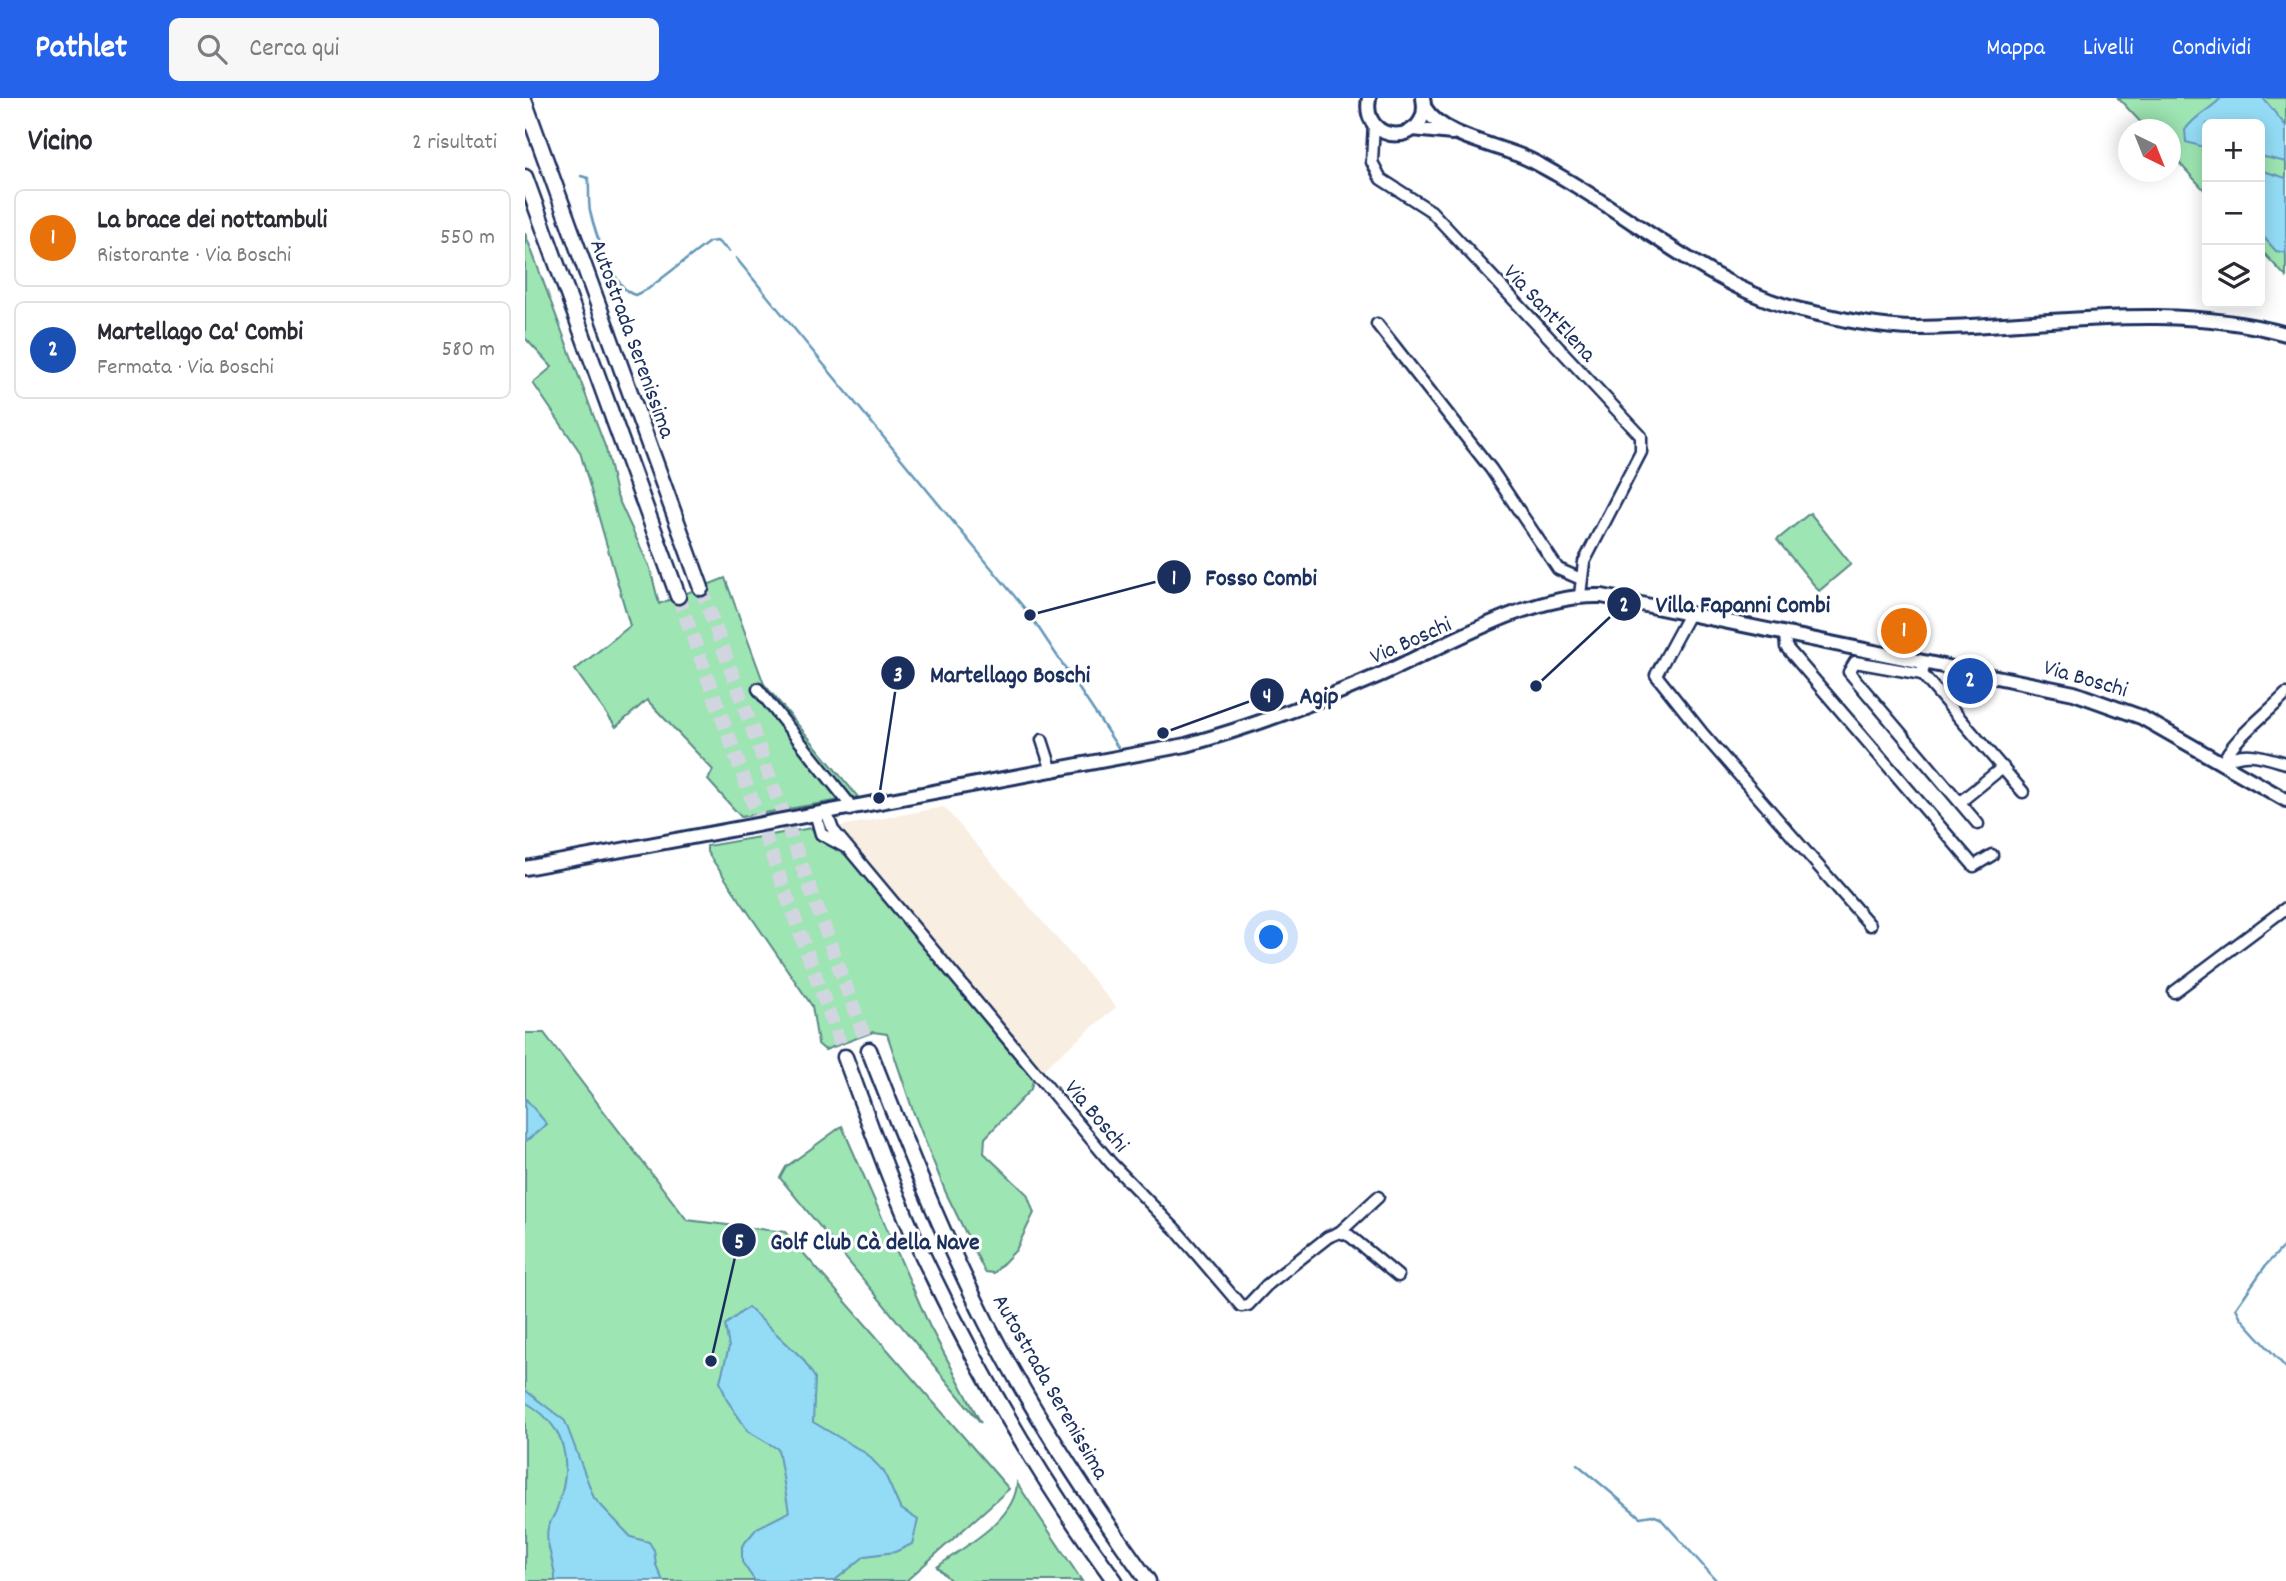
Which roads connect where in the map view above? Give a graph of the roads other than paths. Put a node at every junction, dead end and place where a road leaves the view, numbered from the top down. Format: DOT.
graph roads {
  1 [pos="1357,98"];
  2 [pos="1369,98"];
  3 [pos="1424,101"];
  4 [pos="525,103"];
  5 [pos="1371,118"];
  6 [pos="1413,129"];
  7 [pos="1391,135"];
  8 [pos="1462,135"];
  9 [pos="1372,153"];
  10 [pos="525,177"];
  11 [pos="1377,324"];
  12 [pos="2286,334"];
  13 [pos="1581,579"];
  14 [pos="701,587"];
  15 [pos="1580,595"];
  16 [pos="678,596"];
  17 [pos="1689,614"];
  18 [pos="1785,634"];
  19 [pos="1924,669"];
  20 [pos="758,689"];
  21 [pos="2286,694"];
  22 [pos="1042,740"];
  23 [pos="2223,763"];
  24 [pos="2286,764"];
  25 [pos="2003,767"];
  26 [pos="1052,771"];
  27 [pos="2023,792"];
  28 [pos="2286,800"];
  29 [pos="1960,802"];
  30 [pos="850,810"];
  31 [pos="822,815"];
  32 [pos="1978,824"];
  33 [pos="1992,855"];
  34 [pos="525,868"];
  35 [pos="2286,908"];
  36 [pos="1870,925"];
  37 [pos="2174,992"];
  38 [pos="869,1049"];
  39 [pos="845,1057"];
  40 [pos="1378,1197"];
  41 [pos="1339,1232"];
  42 [pos="1398,1276"];
  43 [pos="1115,1581"];
  44 [pos="1148,1581"];
  1 -- 5 [label="main road"];
  2 -- 5 [label="main road"];
  3 -- 6 [label="main road"];
  3 -- 8 [label="main road"];
  4 -- 14 [label="highway, Autostrada Serenissima"];
  5 -- 7 [label="main road"];
  5 -- 9 [label="street"];
  6 -- 7 [label="main road"];
  6 -- 8 [label="main road"];
  7 -- 9 [label="street"];
  8 -- 12 [label="main road"];
  9 -- 13 [label="street, Via Sant'Elena"];
  10 -- 16 [label="highway, Autostrada Serenissima"];
  11 -- 13 [label="street"];
  13 -- 15 [label="street"];
  15 -- 17 [label="main road, Via Boschi"];
  15 -- 26 [label="main road, Via Boschi"];
  17 -- 18 [label="main road, Via Boschi"];
  17 -- 36 [label="street"];
  18 -- 19 [label="main road, Via Boschi"];
  18 -- 33 [label="street"];
  19 -- 23 [label="main road, Via Boschi"];
  19 -- 25 [label="street"];
  19 -- 29 [label="street, Via Boschi"];
  20 -- 30 [label="street"];
  21 -- 23 [label="street"];
  22 -- 26 [label="street"];
  23 -- 24 [label="street"];
  23 -- 28 [label="main road, Via Boschi"];
  25 -- 27 [label="street"];
  25 -- 29 [label="street"];
  26 -- 30 [label="main road, Via Boschi"];
  29 -- 32 [label="street, Via Boschi"];
  30 -- 31 [label="main road, Via Boschi"];
  31 -- 34 [label="main road, Via Boschi"];
  31 -- 41 [label="street, Via Boschi"];
  35 -- 37 [label="street"];
  38 -- 44 [label="highway, Autostrada Serenissima"];
  39 -- 43 [label="highway"];
  40 -- 41 [label="street, Via Boschi"];
  41 -- 42 [label="street"];
}
